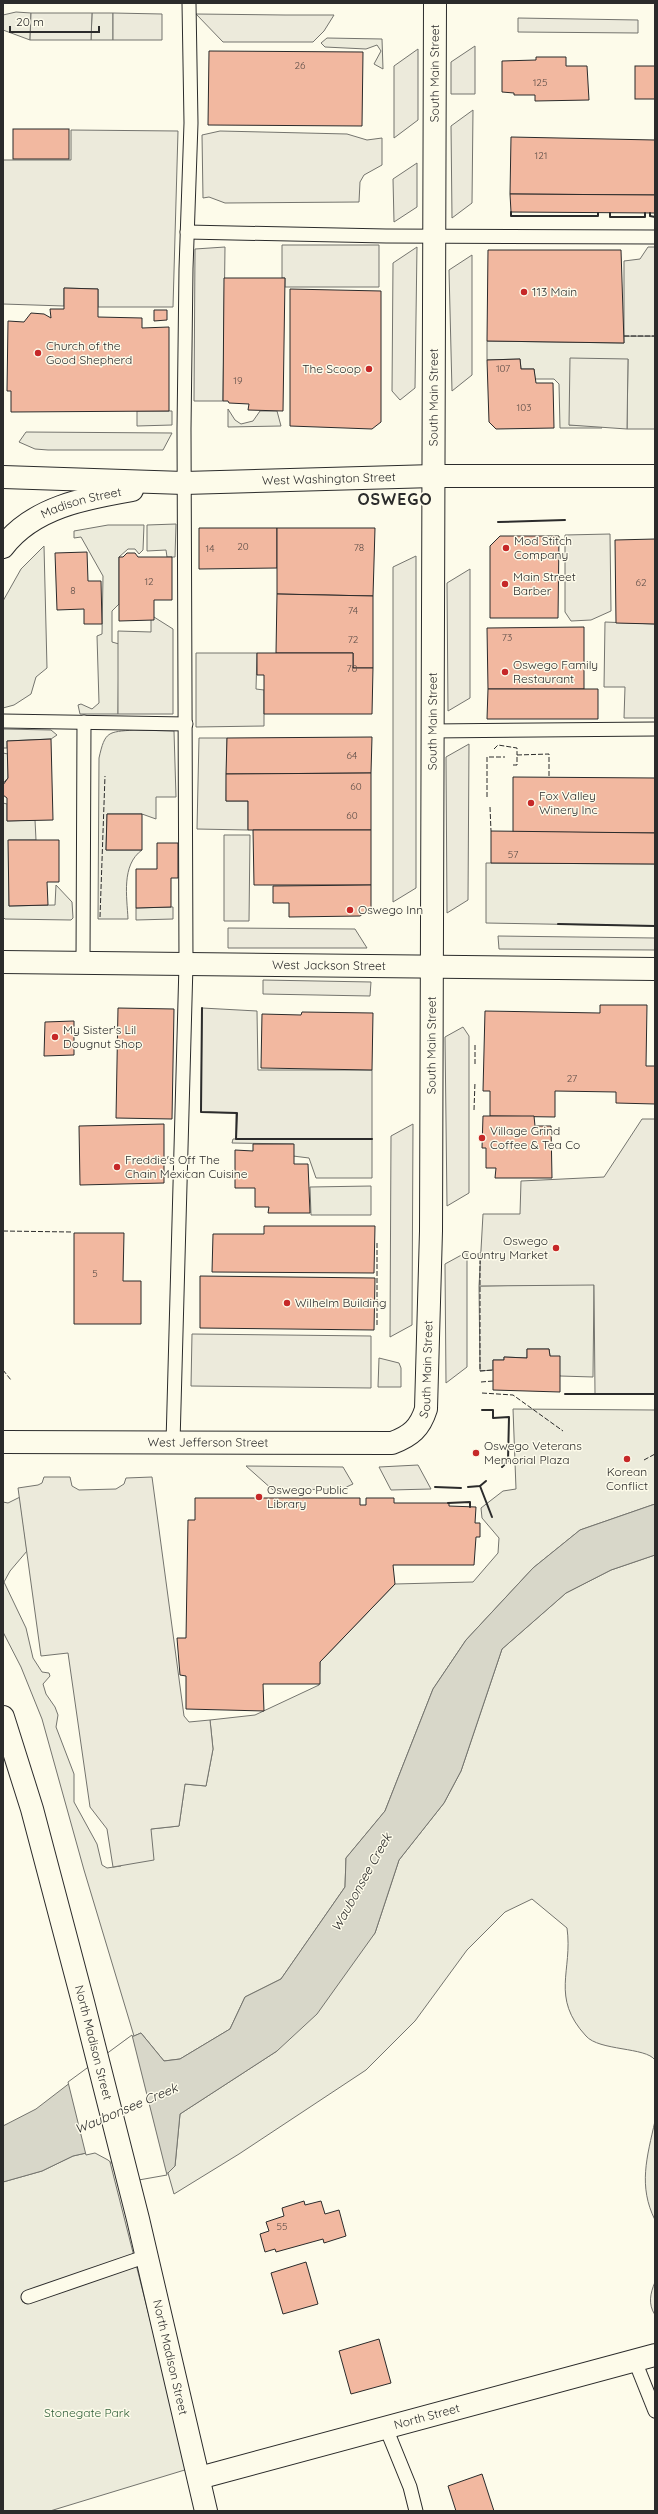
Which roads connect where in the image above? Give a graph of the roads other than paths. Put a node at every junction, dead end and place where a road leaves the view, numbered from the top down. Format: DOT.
graph roads {
  1 [pos="189,3"];
  2 [pos="435,3"];
  3 [pos="187,232"];
  4 [pos="434,236"];
  5 [pos="655,237"];
  6 [pos="3,476"];
  7 [pos="434,476"];
  8 [pos="655,476"];
  9 [pos="178,482"];
  10 [pos="3,547"];
  11 [pos="3,720"];
  12 [pos="84,722"];
  13 [pos="186,724"];
  14 [pos="655,729"];
  15 [pos="431,731"];
  16 [pos="3,962"];
  17 [pos="83,963"];
  18 [pos="186,964"];
  19 [pos="431,966"];
  20 [pos="655,969"];
  21 [pos="411,1434"];
  22 [pos="3,1442"];
  23 [pos="173,1443"];
  24 [pos="3,1717"];
  25 [pos="147,2256"];
  26 [pos="28,2297"];
  27 [pos="645,2358"];
  28 [pos="655,2411"];
  29 [pos="386,2428"];
  30 [pos="199,2478"];
  31 [pos="206,2511"];
  32 [pos="416,2511"];
  1 -- 3 [label="lane"];
  2 -- 4 [label="street, South Main Street"];
  3 -- 4 [label="lane"];
  3 -- 9 [label="lane"];
  4 -- 5 [label="lane"];
  4 -- 7 [label="street, South Main Street"];
  6 -- 9 [label="street, West Washington Street"];
  7 -- 8 [label="street, West Washington Street"];
  7 -- 9 [label="street, West Washington Street"];
  7 -- 15 [label="street, South Main Street"];
  9 -- 10 [label="street, Madison Street"];
  9 -- 13 [label="lane"];
  11 -- 12 [label="lane"];
  12 -- 13 [label="lane"];
  12 -- 17 [label="lane"];
  13 -- 18 [label="lane"];
  14 -- 15 [label="lane"];
  15 -- 19 [label="street, South Main Street"];
  16 -- 17 [label="street, West Jackson Street"];
  17 -- 18 [label="street, West Jackson Street"];
  18 -- 19 [label="street, West Jackson Street"];
  18 -- 23 [label="lane"];
  19 -- 20 [label="street, West Jackson Street"];
  19 -- 21 [label="street, South Main Street"];
  21 -- 23 [label="street, West Jefferson Street"];
  22 -- 23 [label="street, West Jefferson Street"];
  24 -- 25 [label="street, North Madison Street"];
  25 -- 26 [label="lane"];
  25 -- 30 [label="street, North Madison Street"];
  27 -- 28 [label="lane"];
  27 -- 29 [label="street, North Street"];
  29 -- 30 [label="street, North Street"];
  29 -- 32 [label="lane"];
  30 -- 31 [label="street, North Madison Street"];
}
